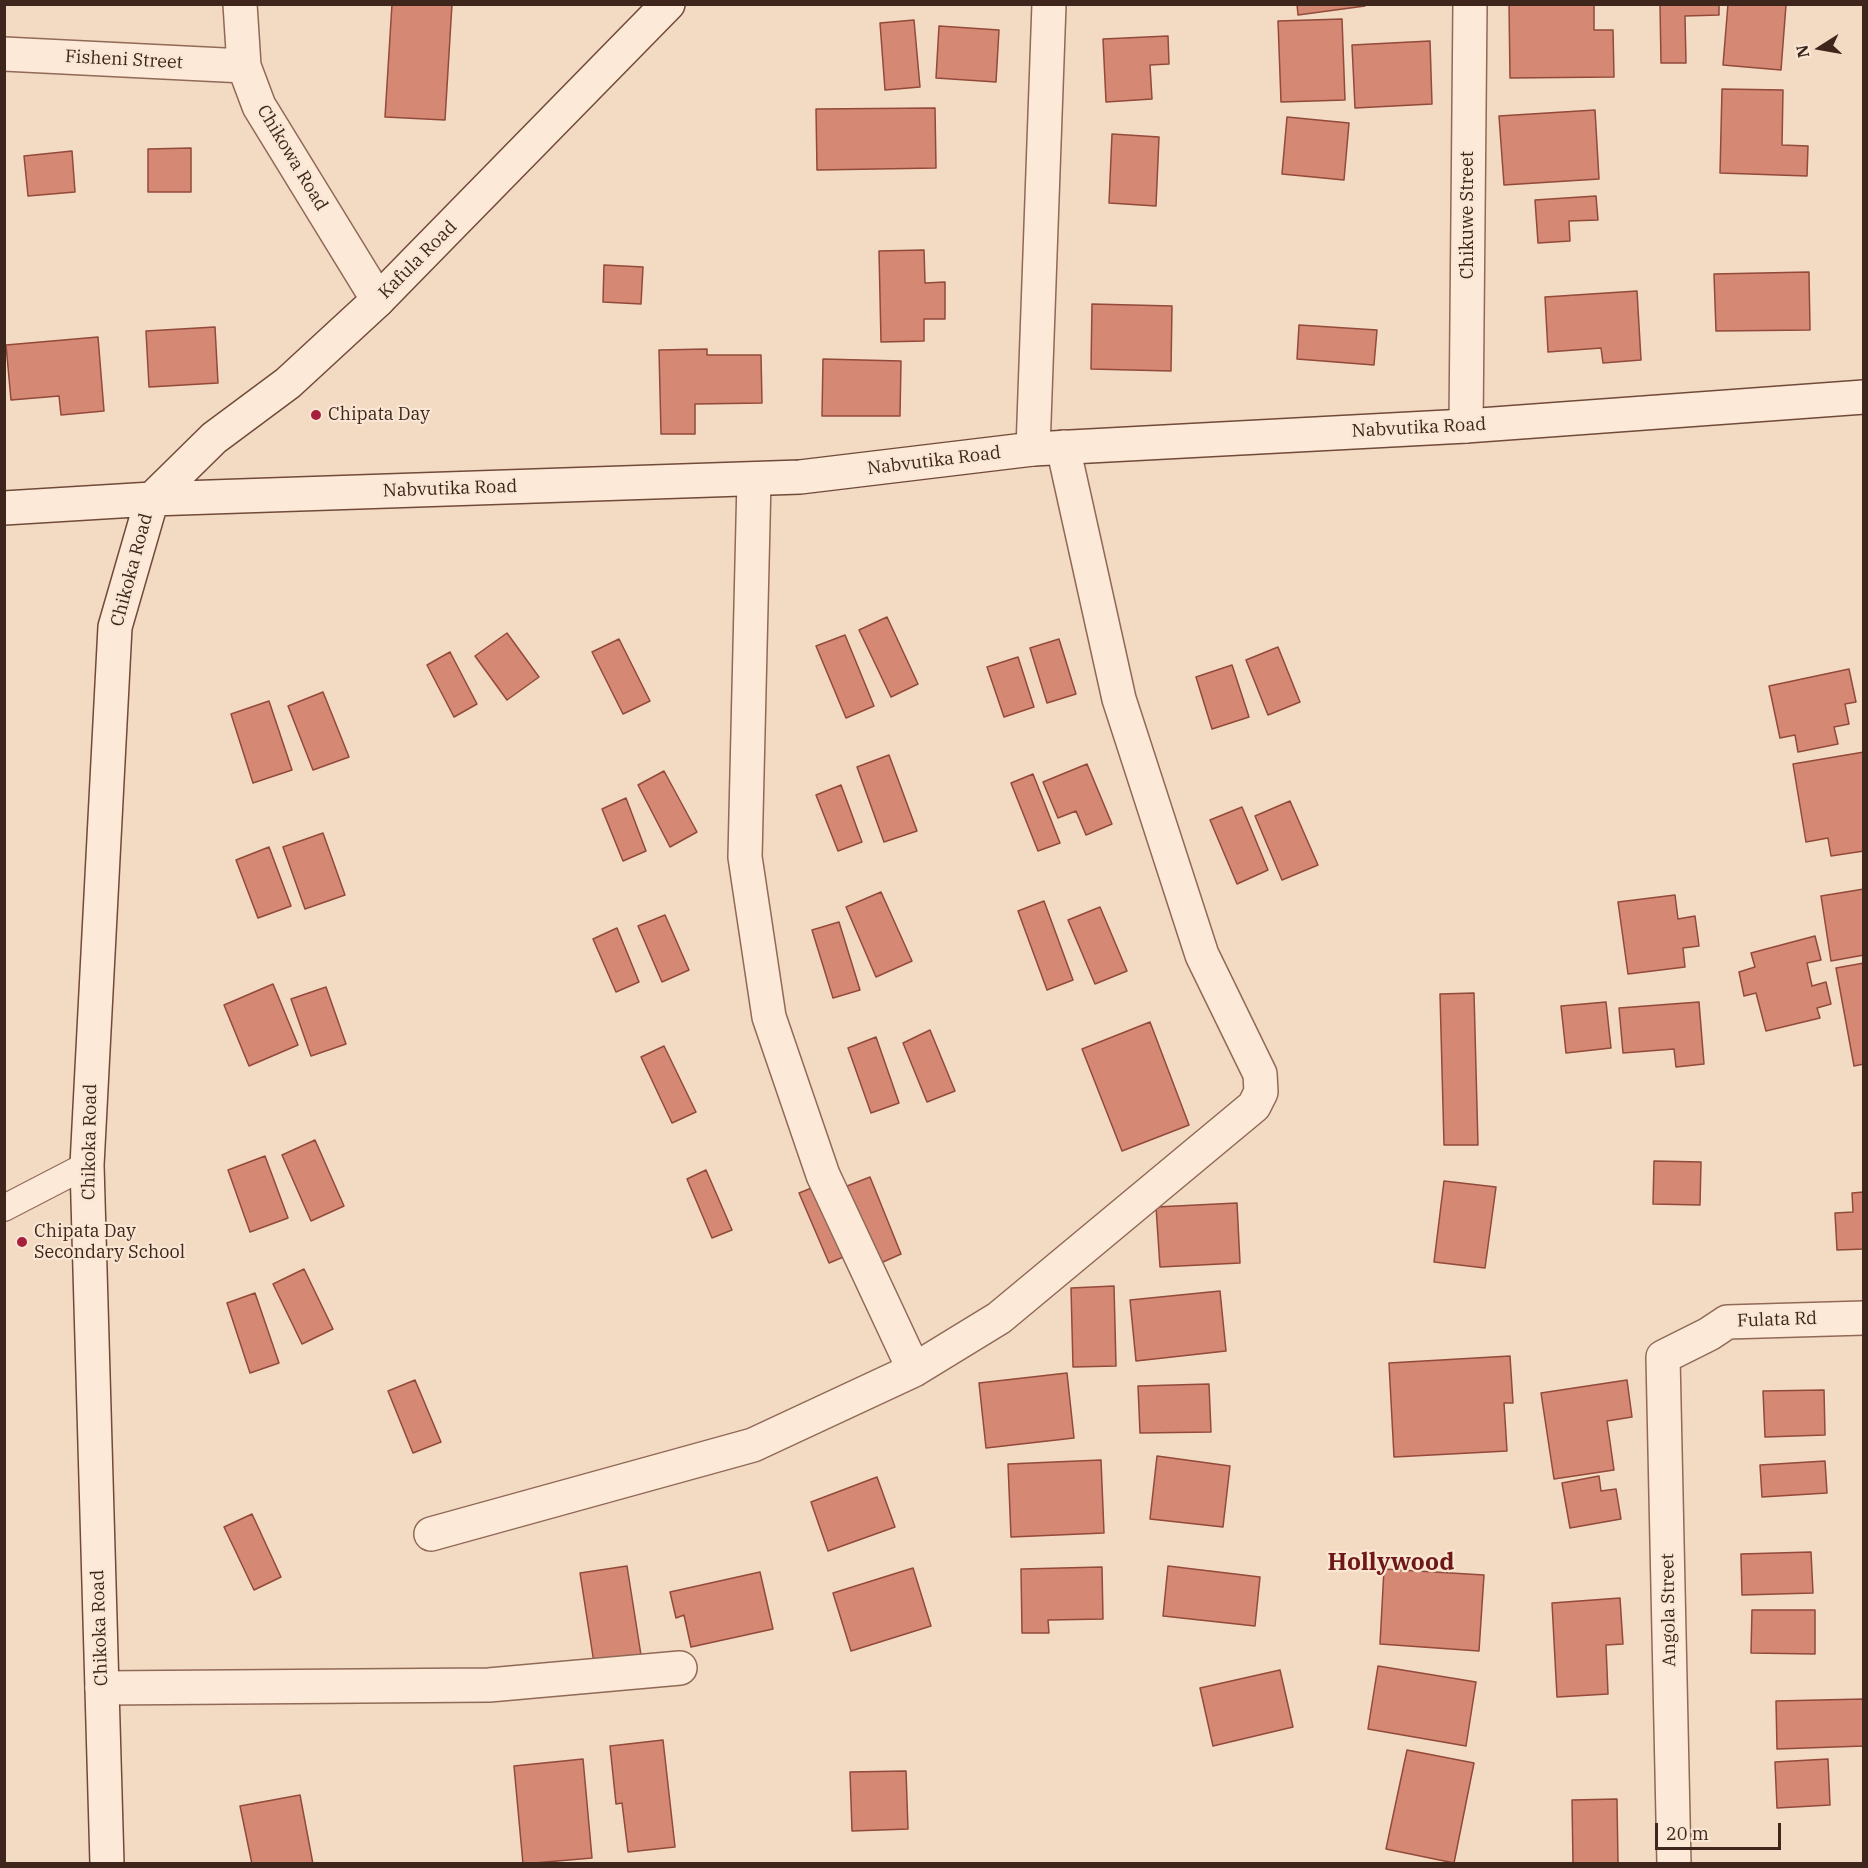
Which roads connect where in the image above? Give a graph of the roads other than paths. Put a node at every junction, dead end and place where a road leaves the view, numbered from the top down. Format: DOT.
graph roads {
  1 [pos="240,4"];
  2 [pos="668,4"];
  3 [pos="1049,4"];
  4 [pos="1470,4"];
  5 [pos="642,17"];
  6 [pos="4,54"];
  7 [pos="244,66"];
  8 [pos="378,300"];
  9 [pos="1863,397"];
  10 [pos="1466,426"];
  11 [pos="1048,448"];
  12 [pos="754,480"];
  13 [pos="152,499"];
  14 [pos="4,508"];
  15 [pos="87,1165"];
  16 [pos="4,1208"];
  17 [pos="1863,1318"];
  18 [pos="1663,1357"];
  19 [pos="914,1370"];
  20 [pos="431,1534"];
  21 [pos="681,1668"];
  22 [pos="102,1688"];
  23 [pos="107,1863"];
  24 [pos="1674,1863"];
  1 -- 7 [label="street, Chikowa Road"];
  2 -- 5 [label="street, Kafula Road"];
  3 -- 11 [label="street"];
  4 -- 10 [label="street, Chikuwe Street"];
  5 -- 8 [label="street, Kafula Road"];
  6 -- 7 [label="street, Fisheni Street"];
  7 -- 8 [label="street, Chikowa Road"];
  8 -- 13 [label="street, Kafula Road"];
  9 -- 10 [label="street, Nabvutika Road"];
  10 -- 11 [label="street, Nabvutika Road"];
  11 -- 12 [label="street, Nabvutika Road"];
  11 -- 19 [label="street"];
  12 -- 13 [label="street, Nabvutika Road"];
  12 -- 19 [label="street"];
  13 -- 14 [label="street, Nabvutika Road"];
  13 -- 15 [label="street, Chikoka Road"];
  15 -- 16 [label="lane"];
  15 -- 22 [label="street, Chikoka Road"];
  17 -- 18 [label="street, Fulata Rd"];
  18 -- 24 [label="street, Angola Street"];
  19 -- 20 [label="street"];
  21 -- 22 [label="street"];
  22 -- 23 [label="street, Chikoka Road"];
}
